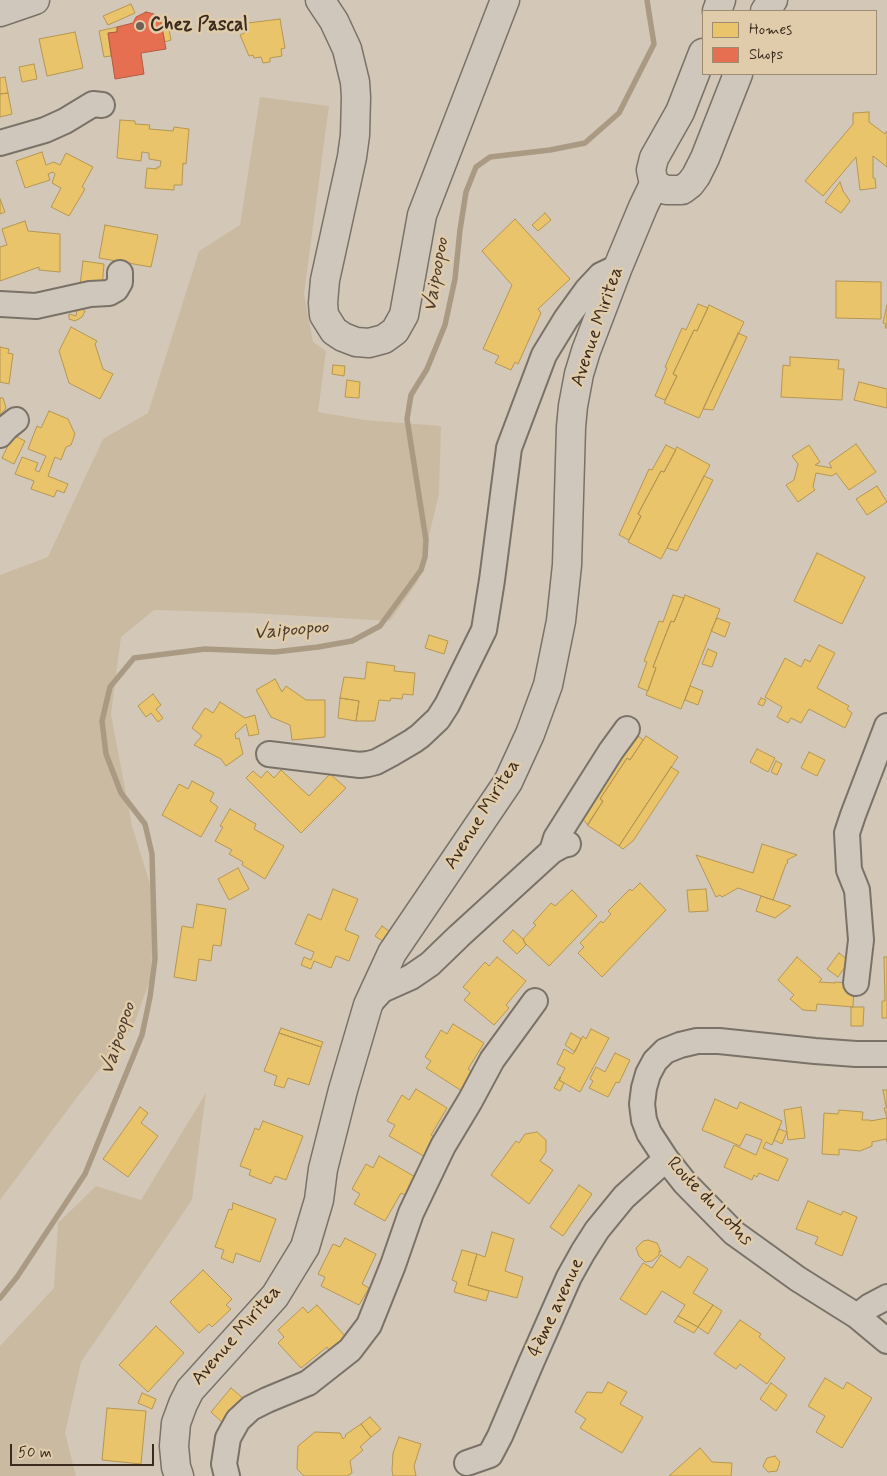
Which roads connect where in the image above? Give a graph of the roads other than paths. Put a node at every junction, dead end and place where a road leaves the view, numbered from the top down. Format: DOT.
graph roads {
  1 [pos="35,0"];
  2 [pos="320,0"];
  3 [pos="506,0"];
  4 [pos="0,12"];
  5 [pos="702,57"];
  6 [pos="738,75"];
  7 [pos="102,105"];
  8 [pos="0,143"];
  9 [pos="654,184"];
  10 [pos="618,267"];
  11 [pos="120,272"];
  12 [pos="0,304"];
  13 [pos="887,726"];
  14 [pos="627,729"];
  15 [pos="269,754"];
  16 [pos="856,983"];
  17 [pos="535,1001"];
  18 [pos="368,1005"];
  19 [pos="887,1054"];
  20 [pos="666,1159"];
  21 [pos="887,1297"];
  22 [pos="857,1316"];
  23 [pos="887,1341"];
  24 [pos="466,1463"];
  25 [pos="179,1476"];
  26 [pos="227,1476"];
  1 -- 4 [label="main road"];
  2 -- 3 [label="main road"];
  5 -- 9 [label="main road, Avenue Miritea"];
  6 -- 9 [label="main road"];
  7 -- 8 [label="street"];
  9 -- 10 [label="main road, Avenue Miritea"];
  10 -- 15 [label="street"];
  10 -- 18 [label="main road, Avenue Miritea"];
  11 -- 12 [label="street"];
  13 -- 16 [label="street"];
  14 -- 18 [label="street"];
  17 -- 26 [label="street"];
  18 -- 25 [label="main road, Avenue Miritea"];
  19 -- 20 [label="street, Route du Lotus"];
  20 -- 22 [label="street, Route du Lotus"];
  20 -- 24 [label="street, 4ème avenue"];
  21 -- 22 [label="street"];
  22 -- 23 [label="street, Route du Lotus"];
}
